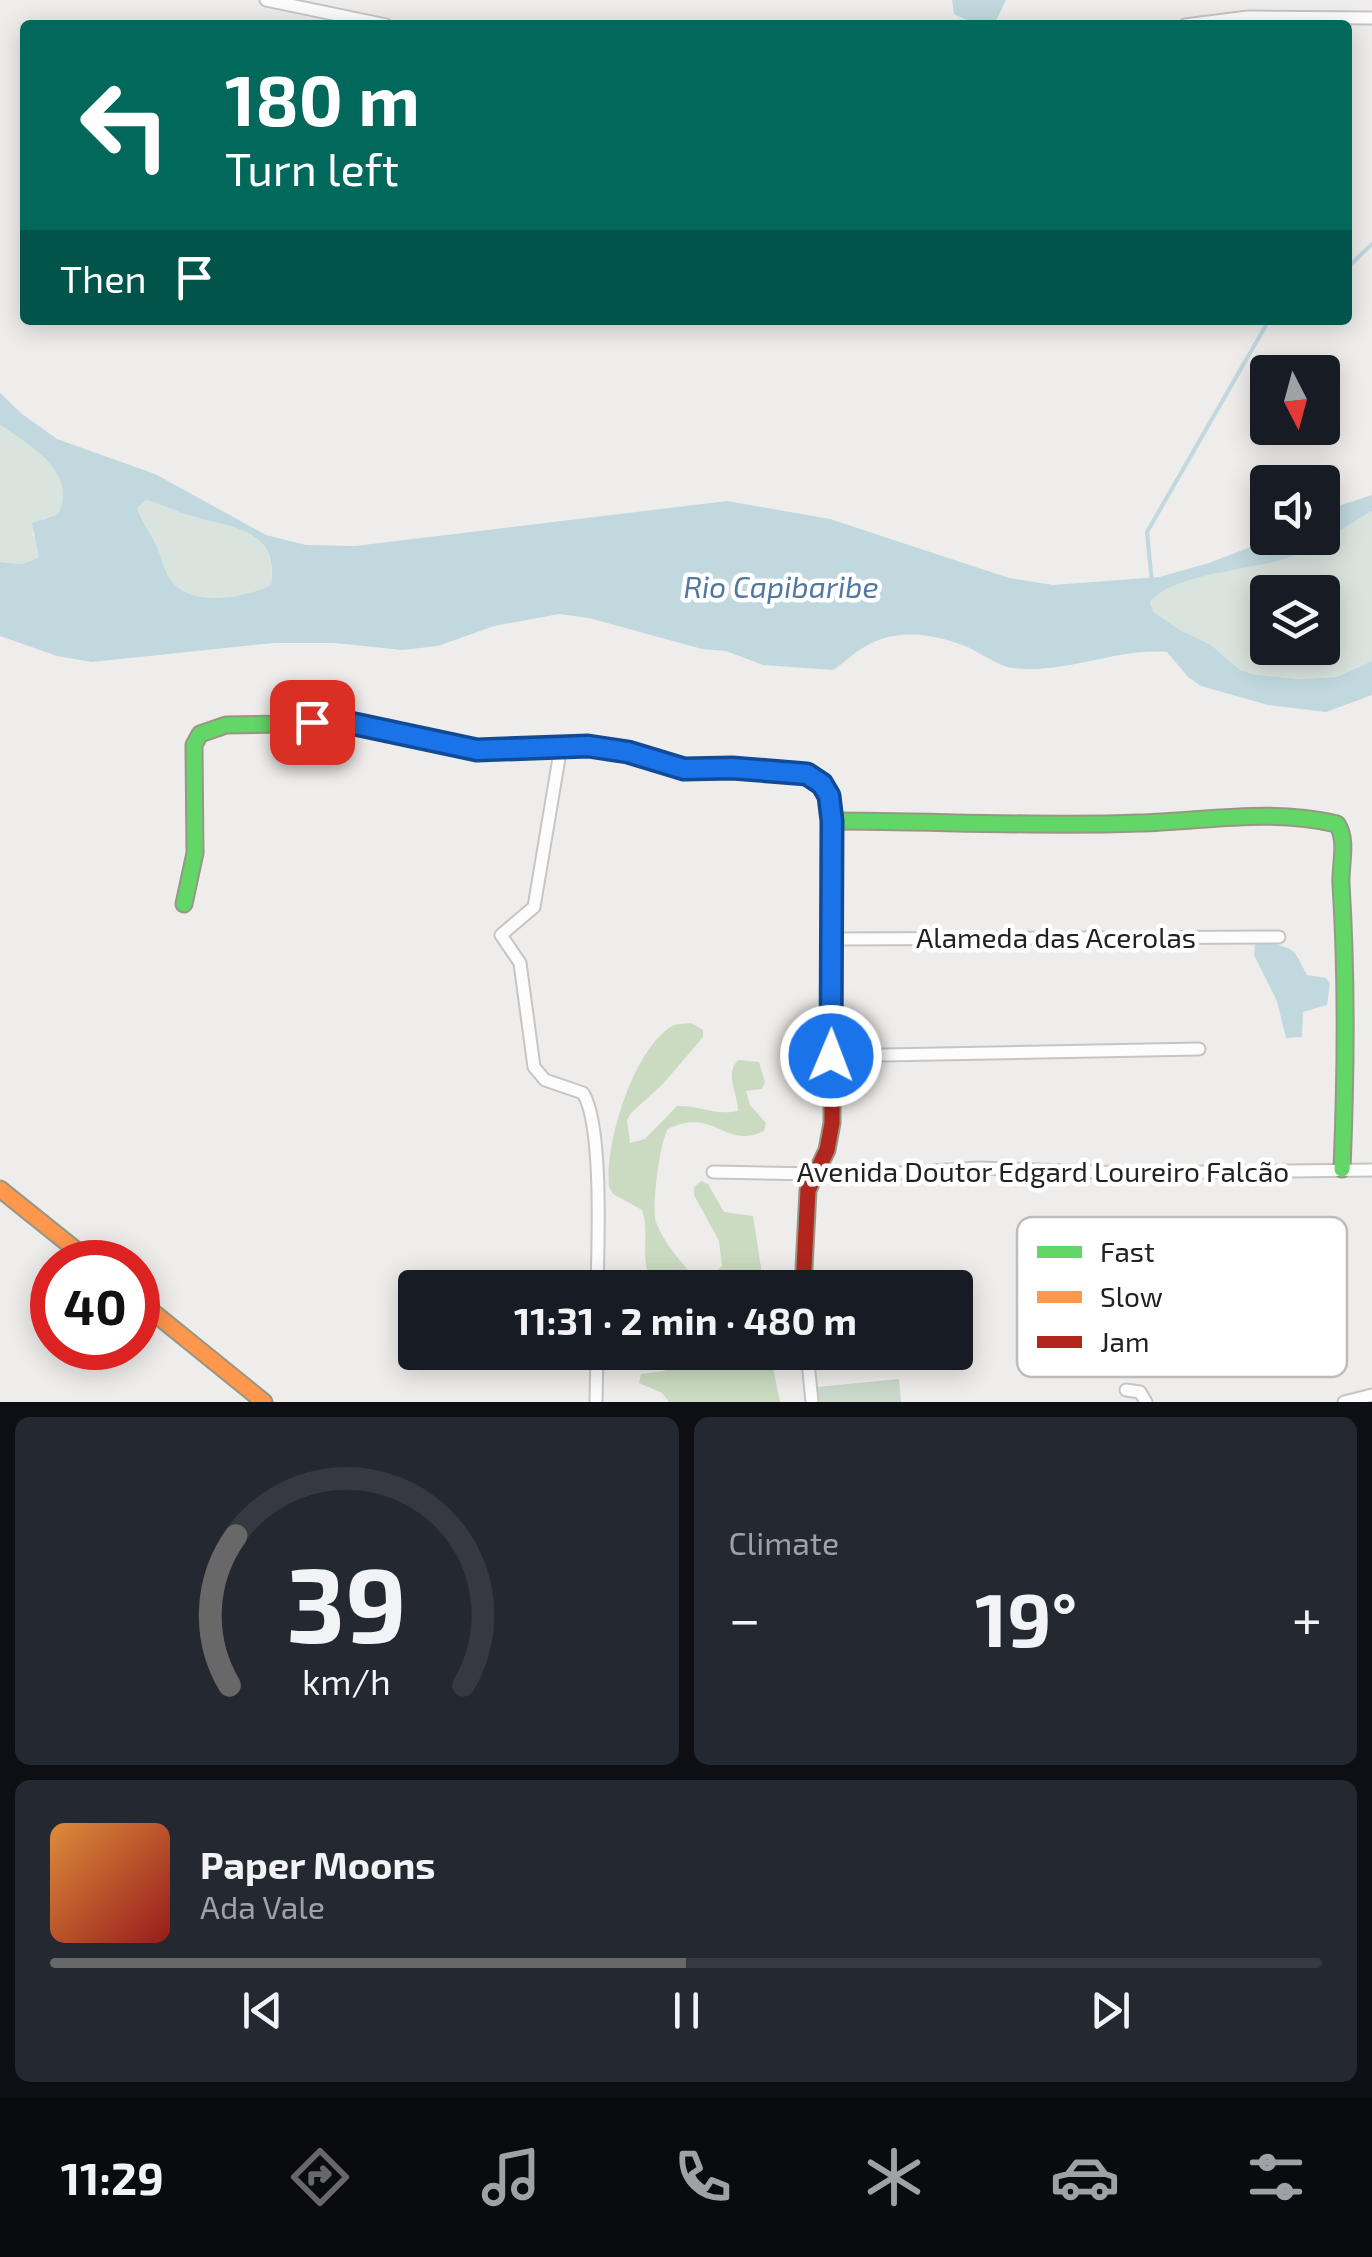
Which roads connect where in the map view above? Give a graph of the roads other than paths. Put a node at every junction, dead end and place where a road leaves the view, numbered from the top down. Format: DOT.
graph roads {
  1 [pos="266,0"];
  2 [pos="1372,18"];
  3 [pos="362,20"];
  4 [pos="1224,20"];
  5 [pos="561,746"];
  6 [pos="832,821"];
  7 [pos="184,904"];
  8 [pos="1279,937"];
  9 [pos="833,939"];
  10 [pos="1199,1049"];
  11 [pos="831,1056"];
  12 [pos="1342,1170"];
  13 [pos="1372,1170"];
  14 [pos="713,1172"];
  15 [pos="813,1174"];
  16 [pos="0,1189"];
  17 [pos="64,1240"];
  18 [pos="598,1270"];
  19 [pos="804,1270"];
  20 [pos="160,1318"];
  21 [pos="597,1370"];
  22 [pos="809,1370"];
  23 [pos="1126,1390"];
  24 [pos="1372,1395"];
  25 [pos="264,1402"];
  26 [pos="596,1402"];
  27 [pos="812,1402"];
  28 [pos="1146,1402"];
  29 [pos="1344,1402"];
  1 -- 3 [label="street"];
  2 -- 4 [label="street"];
  5 -- 6 [label="street"];
  5 -- 7 [label="street"];
  5 -- 18 [label="street"];
  6 -- 9 [label="street"];
  6 -- 12 [label="street"];
  8 -- 9 [label="street, Alameda das Acerolas"];
  9 -- 11 [label="street"];
  10 -- 11 [label="street"];
  11 -- 15 [label="street"];
  12 -- 13 [label="street, Avenida Doutor Edgard Loureiro Falcão"];
  12 -- 15 [label="street, Avenida Doutor Edgard Loureiro Falcão"];
  14 -- 15 [label="street, Avenida Doutor Edgard Loureiro Falcão"];
  15 -- 19 [label="street"];
  16 -- 17 [label="street"];
  20 -- 25 [label="street"];
  21 -- 26 [label="street"];
  22 -- 27 [label="street"];
  23 -- 28 [label="street"];
  24 -- 29 [label="street"];
}
